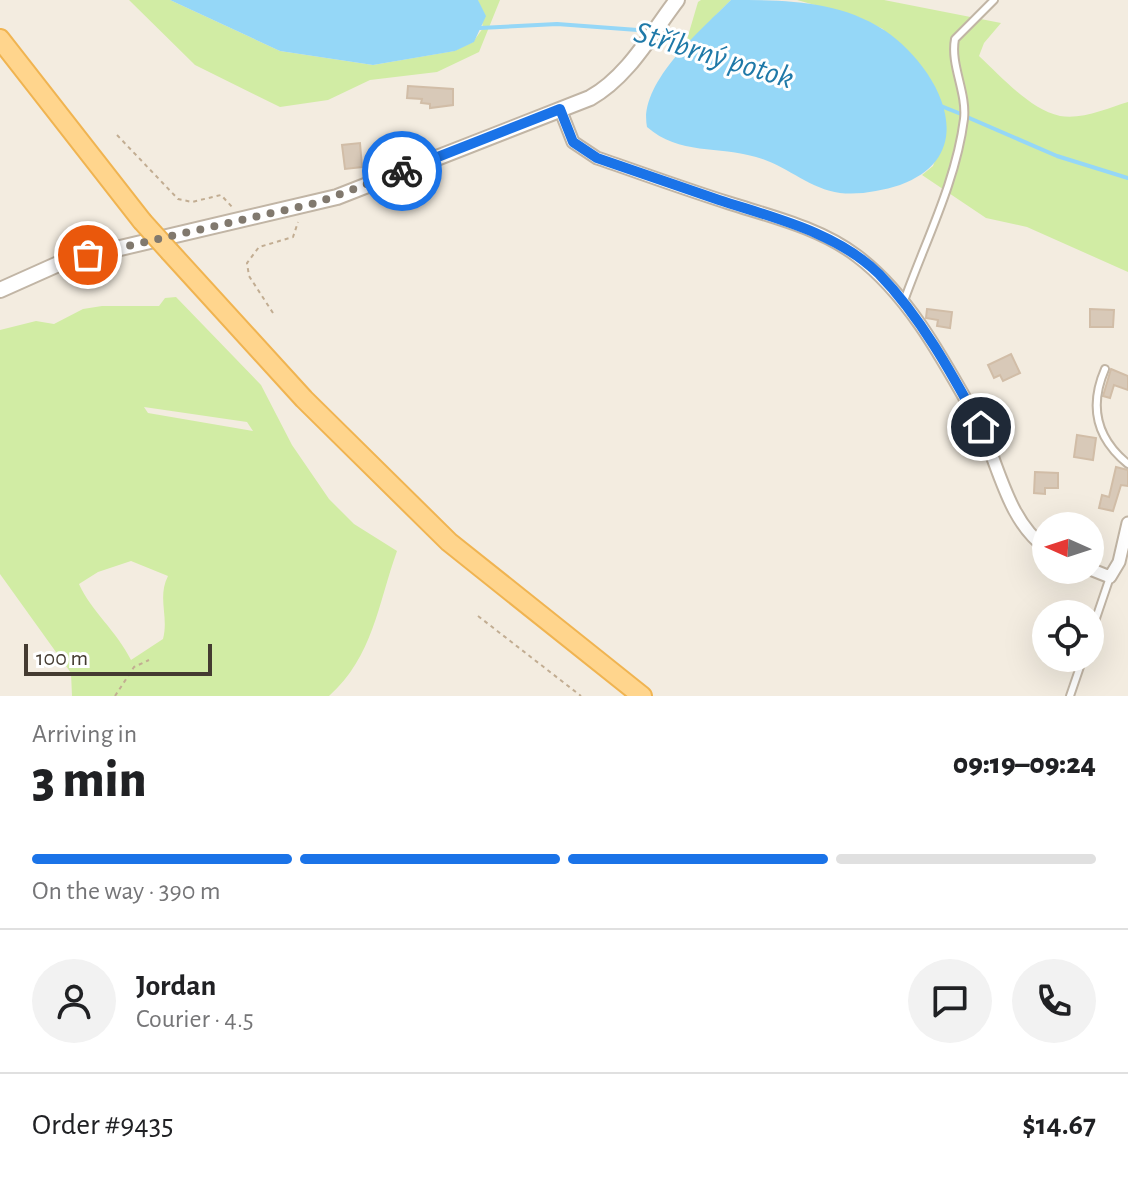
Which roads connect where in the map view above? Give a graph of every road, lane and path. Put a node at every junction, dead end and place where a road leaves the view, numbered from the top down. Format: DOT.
graph roads {
  1 [pos="677,0"];
  2 [pos="994,0"];
  3 [pos="0,39"];
  4 [pos="560,109"];
  5 [pos="117,135"];
  6 [pos="293,209"];
  7 [pos="239,221"];
  8 [pos="0,290"];
  9 [pos="903,304"];
  10 [pos="273,313"];
  11 [pos="1105,369"];
  12 [pos="1128,464"];
  13 [pos="1128,523"];
  14 [pos="1032,537"];
  15 [pos="1124,561"];
  16 [pos="1104,575"];
  17 [pos="1110,577"];
  18 [pos="1102,600"];
  19 [pos="478,616"];
  20 [pos="149,660"];
  21 [pos="1078,672"];
  22 [pos="115,696"];
  23 [pos="581,696"];
  24 [pos="642,696"];
  25 [pos="1070,696"];
  1 -- 4 [label="street"];
  2 -- 9 [label="lane"];
  3 -- 24 [label="main road, bridge"];
  4 -- 6 [label="street"];
  4 -- 9 [label="street"];
  5 -- 7 [label="path"];
  6 -- 7 [label="street"];
  6 -- 10 [label="path"];
  7 -- 8 [label="street"];
  9 -- 14 [label="street"];
  11 -- 12 [label="lane"];
  13 -- 15 [label="street"];
  15 -- 17 [label="street"];
  16 -- 17 [label="street"];
  17 -- 18 [label="lane"];
  19 -- 23 [label="path"];
  20 -- 22 [label="path"];
  21 -- 25 [label="lane"];
}
